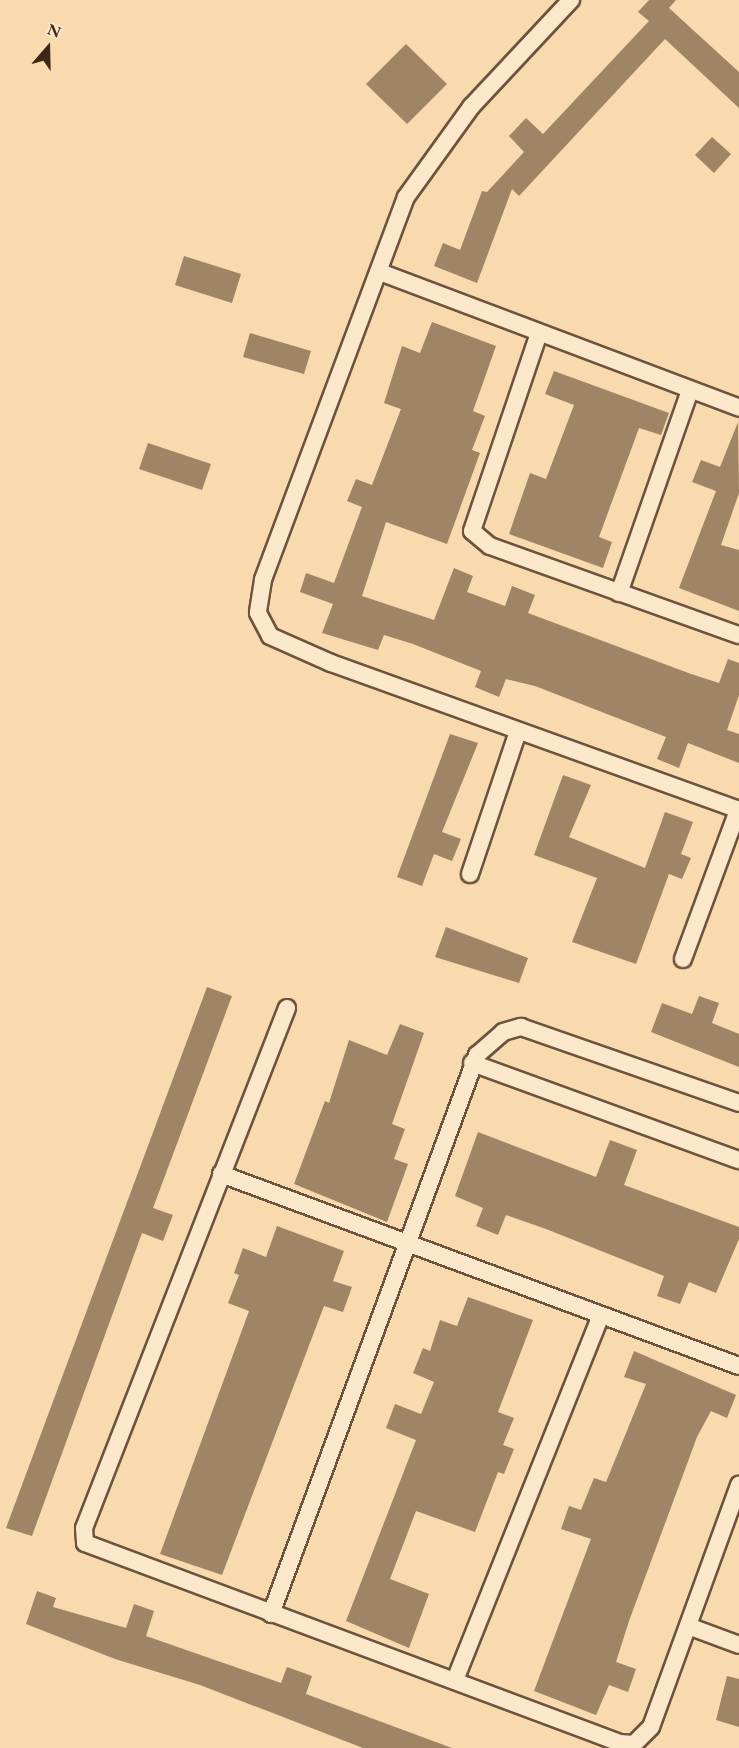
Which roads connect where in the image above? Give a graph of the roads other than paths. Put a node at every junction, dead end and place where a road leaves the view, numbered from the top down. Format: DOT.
graph roads {
  1 [pos="570,0"];
  2 [pos="381,272"];
  3 [pos="539,333"];
  4 [pos="690,390"];
  5 [pos="739,408"];
  6 [pos="619,593"];
  7 [pos="739,635"];
  8 [pos="517,734"];
  9 [pos="739,810"];
  10 [pos="470,874"];
  11 [pos="683,959"];
  12 [pos="287,1008"];
  13 [pos="472,1063"];
  14 [pos="739,1103"];
  15 [pos="739,1160"];
  16 [pos="221,1174"];
  17 [pos="410,1242"];
  18 [pos="601,1315"];
  19 [pos="739,1366"];
  20 [pos="739,1485"];
  21 [pos="271,1614"];
  22 [pos="688,1626"];
  23 [pos="739,1644"];
  24 [pos="455,1680"];
  1 -- 2 [label="street"];
  2 -- 3 [label="street"];
  2 -- 8 [label="street"];
  3 -- 4 [label="street"];
  3 -- 6 [label="street"];
  4 -- 5 [label="street"];
  4 -- 6 [label="street"];
  6 -- 7 [label="street"];
  8 -- 9 [label="street"];
  8 -- 10 [label="street"];
  9 -- 11 [label="street"];
  12 -- 16 [label="street"];
  13 -- 14 [label="street"];
  13 -- 15 [label="street"];
  13 -- 17 [label="street"];
  16 -- 17 [label="street"];
  16 -- 21 [label="street"];
  17 -- 18 [label="street"];
  17 -- 21 [label="street"];
  18 -- 19 [label="street"];
  18 -- 24 [label="street"];
  20 -- 22 [label="street"];
  21 -- 24 [label="street"];
  22 -- 23 [label="street"];
  22 -- 24 [label="street"];
}
